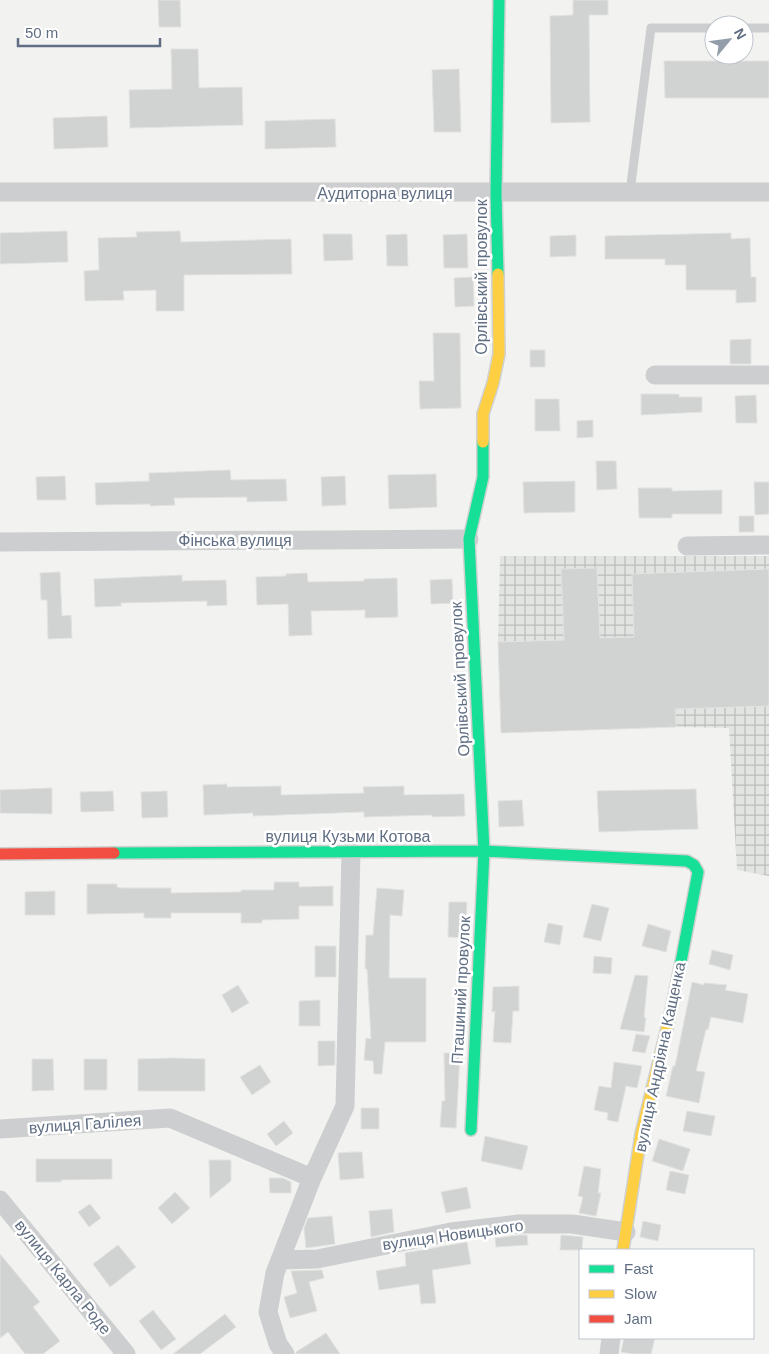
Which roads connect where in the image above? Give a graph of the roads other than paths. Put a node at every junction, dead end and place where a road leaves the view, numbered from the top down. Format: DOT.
graph roads {
  1 [pos="499,0"];
  2 [pos="704,28"];
  3 [pos="754,28"];
  4 [pos="769,28"];
  5 [pos="0,192"];
  6 [pos="630,192"];
  7 [pos="769,192"];
  8 [pos="496,193"];
  9 [pos="655,375"];
  10 [pos="769,375"];
  11 [pos="469,539"];
  12 [pos="0,542"];
  13 [pos="769,545"];
  14 [pos="687,546"];
  15 [pos="484,851"];
  16 [pos="352,852"];
  17 [pos="0,854"];
  18 [pos="694,865"];
  19 [pos="0,1129"];
  20 [pos="471,1130"];
  21 [pos="312,1178"];
  22 [pos="0,1200"];
  23 [pos="624,1241"];
  24 [pos="280,1260"];
  25 [pos="611,1339"];
  26 [pos="126,1354"];
  27 [pos="285,1354"];
  28 [pos="609,1354"];
  1 -- 8 [label="street, Орлівський провулок"];
  2 -- 6 [label="lane"];
  3 -- 4 [label="lane"];
  5 -- 8 [label="street, Аудиторна вулиця"];
  6 -- 7 [label="street, Аудиторна вулиця"];
  6 -- 8 [label="street, Аудиторна вулиця"];
  8 -- 11 [label="street, Орлівський провулок"];
  9 -- 10 [label="street"];
  11 -- 12 [label="street, Фінська вулиця"];
  11 -- 15 [label="street, Орлівський провулок"];
  13 -- 14 [label="street"];
  15 -- 16 [label="street, вулиця Кузьми Котова"];
  15 -- 18 [label="street, вулиця Кузьми Котова"];
  15 -- 20 [label="street, Пташиний провулок"];
  16 -- 17 [label="street, вулиця Кузьми Котова"];
  16 -- 21 [label="street"];
  18 -- 23 [label="street, вулиця Андріяна Кащенка"];
  19 -- 21 [label="street, вулиця Галілея"];
  21 -- 24 [label="street"];
  22 -- 26 [label="street, вулиця Карла Роде"];
  23 -- 24 [label="street, вулиця Новицького"];
  24 -- 27 [label="street"];
  25 -- 28 [label="street"];
}
